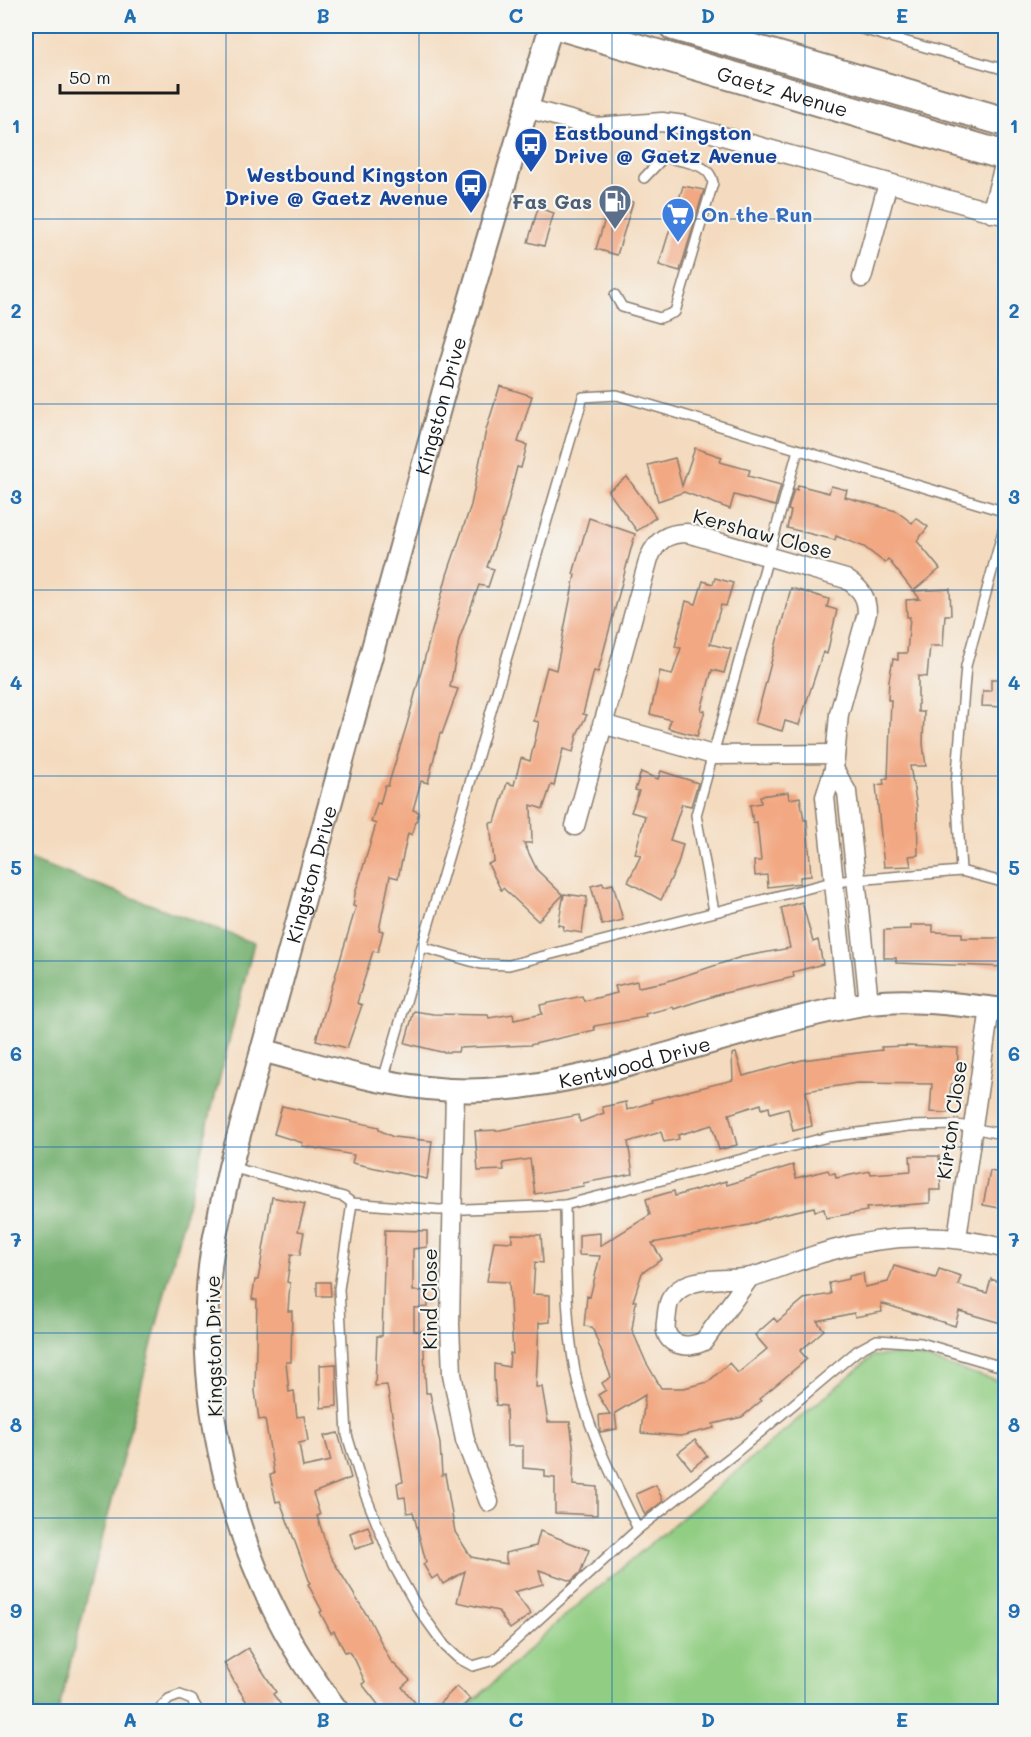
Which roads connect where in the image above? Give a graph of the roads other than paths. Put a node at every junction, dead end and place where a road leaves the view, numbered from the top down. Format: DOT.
graph roads {
  1 [pos="551,26"];
  2 [pos="561,26"];
  3 [pos="674,26"];
  4 [pos="851,26"];
  5 [pos="1005,70"];
  6 [pos="526,108"];
  7 [pos="1005,122"];
  8 [pos="1005,157"];
  9 [pos="644,178"];
  10 [pos="888,183"];
  11 [pos="998,215"];
  12 [pos="862,278"];
  13 [pos="615,295"];
  14 [pos="798,450"];
  15 [pos="1005,512"];
  16 [pos="1005,520"];
  17 [pos="767,557"];
  18 [pos="602,724"];
  19 [pos="713,755"];
  20 [pos="835,762"];
  21 [pos="575,826"];
  22 [pos="961,871"];
  23 [pos="856,878"];
  24 [pos="832,882"];
  25 [pos="1005,883"];
  26 [pos="714,911"];
  27 [pos="422,946"];
  28 [pos="869,1004"];
  29 [pos="847,1007"];
  30 [pos="998,1009"];
  31 [pos="262,1050"];
  32 [pos="382,1082"];
  33 [pos="455,1091"];
  34 [pos="972,1127"];
  35 [pos="1005,1135"];
  36 [pos="230,1167"];
  37 [pos="352,1203"];
  38 [pos="565,1205"];
  39 [pos="452,1210"];
  40 [pos="957,1238"];
  41 [pos="1005,1249"];
  42 [pos="750,1277"];
  43 [pos="1005,1368"];
  44 [pos="489,1502"];
  45 [pos="638,1529"];
  46 [pos="335,1711"];
  47 [pos="156,1712"];
  48 [pos="199,1712"];
  1 -- 6 [label="street, Kingston Drive"];
  2 -- 8 [label="main road, Gaetz Avenue"];
  3 -- 7 [label="main road, Gaetz Avenue"];
  4 -- 5 [label="lane"];
  6 -- 10 [label="street"];
  6 -- 31 [label="street, Kingston Drive"];
  8 -- 11 [label="street"];
  9 -- 13 [label="lane"];
  10 -- 11 [label="street"];
  10 -- 12 [label="street"];
  14 -- 15 [label="lane"];
  14 -- 17 [label="lane"];
  14 -- 27 [label="lane"];
  16 -- 22 [label="lane"];
  17 -- 18 [label="street, Kershaw Close"];
  17 -- 19 [label="lane"];
  17 -- 20 [label="street, Kershaw Close"];
  18 -- 19 [label="street"];
  18 -- 21 [label="street, Kershaw Close"];
  19 -- 20 [label="street"];
  19 -- 26 [label="lane"];
  20 -- 23 [label="street"];
  20 -- 24 [label="street, Kershaw Close"];
  22 -- 23 [label="lane"];
  22 -- 25 [label="lane"];
  23 -- 24 [label="lane"];
  23 -- 28 [label="street"];
  24 -- 26 [label="lane"];
  24 -- 29 [label="street, Kershaw Close"];
  26 -- 27 [label="lane"];
  27 -- 32 [label="lane"];
  28 -- 29 [label="street, Kentwood Drive"];
  28 -- 30 [label="street, Kentwood Drive"];
  29 -- 33 [label="street, Kentwood Drive"];
  30 -- 34 [label="street, Kirton Close"];
  31 -- 32 [label="street, Kentwood Drive"];
  31 -- 36 [label="street, Kingston Drive"];
  32 -- 33 [label="street, Kentwood Drive"];
  33 -- 39 [label="street, Kind Close"];
  34 -- 35 [label="lane"];
  34 -- 38 [label="lane"];
  34 -- 40 [label="street, Kirton Close"];
  36 -- 37 [label="lane"];
  36 -- 46 [label="street, Kingston Drive"];
  37 -- 39 [label="lane"];
  37 -- 45 [label="lane"];
  38 -- 39 [label="lane"];
  38 -- 45 [label="lane"];
  39 -- 44 [label="street, Kind Close"];
  40 -- 41 [label="street"];
  40 -- 42 [label="street"];
  42 -- 42 [label="street"];
  43 -- 45 [label="lane"];
  47 -- 48 [label="lane"];
}
